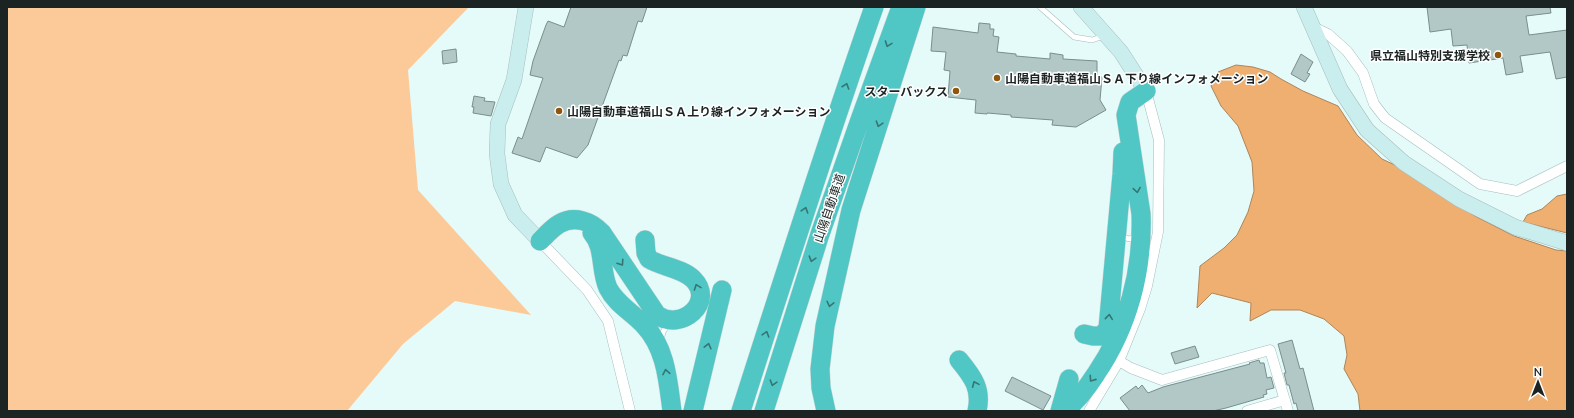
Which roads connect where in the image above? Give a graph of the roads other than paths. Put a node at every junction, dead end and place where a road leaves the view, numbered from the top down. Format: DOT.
graph roads {
  1 [pos="526,7"];
  2 [pos="874,7"];
  3 [pos="901,7"];
  4 [pos="916,7"];
  5 [pos="1040,7"];
  6 [pos="1081,7"];
  7 [pos="1304,7"];
  8 [pos="1313,27"];
  9 [pos="1107,35"];
  10 [pos="1146,91"];
  11 [pos="1567,166"];
  12 [pos="1117,230"];
  13 [pos="1142,231"];
  14 [pos="645,240"];
  15 [pos="540,241"];
  16 [pos="1567,243"];
  17 [pos="722,290"];
  18 [pos="631,298"];
  19 [pos="672,320"];
  20 [pos="1084,334"];
  21 [pos="660,351"];
  22 [pos="959,360"];
  23 [pos="1119,361"];
  24 [pos="1069,379"];
  25 [pos="1285,400"];
  26 [pos="630,411"];
  27 [pos="672,411"];
  28 [pos="693,411"];
  29 [pos="741,411"];
  30 [pos="764,411"];
  31 [pos="826,411"];
  32 [pos="977,411"];
  33 [pos="1060,411"];
  34 [pos="1064,411"];
  35 [pos="1089,411"];
  36 [pos="1247,411"];
  37 [pos="1288,411"];
  1 -- 15 [label="street"];
  29 -- 2 [label="highway, 山陽自動車道, one-way"];
  3 -- 30 [label="highway, 山陽自動車道, one-way"];
  4 -- 31 [label="highway, one-way"];
  5 -- 9 [label="lane"];
  6 -- 9 [label="street"];
  7 -- 8 [label="street"];
  8 -- 11 [label="street"];
  8 -- 16 [label="street"];
  9 -- 10 [label="street"];
  10 -- 12 [label="highway"];
  10 -- 13 [label="highway, one-way"];
  10 -- 23 [label="street"];
  12 -- 13 [label="lane"];
  20 -- 12 [label="highway, one-way"];
  13 -- 34 [label="highway, one-way"];
  19 -- 14 [label="highway, one-way"];
  15 -- 18 [label="highway"];
  15 -- 18 [label="highway, one-way"];
  15 -- 26 [label="street"];
  28 -- 17 [label="highway, one-way"];
  18 -- 19 [label="highway"];
  18 -- 21 [label="highway"];
  19 -- 21 [label="lane"];
  27 -- 21 [label="highway, one-way"];
  32 -- 22 [label="highway, one-way"];
  23 -- 25 [label="street"];
  23 -- 35 [label="street"];
  24 -- 33 [label="highway"];
  25 -- 36 [label="street"];
  25 -- 37 [label="street"];
}
